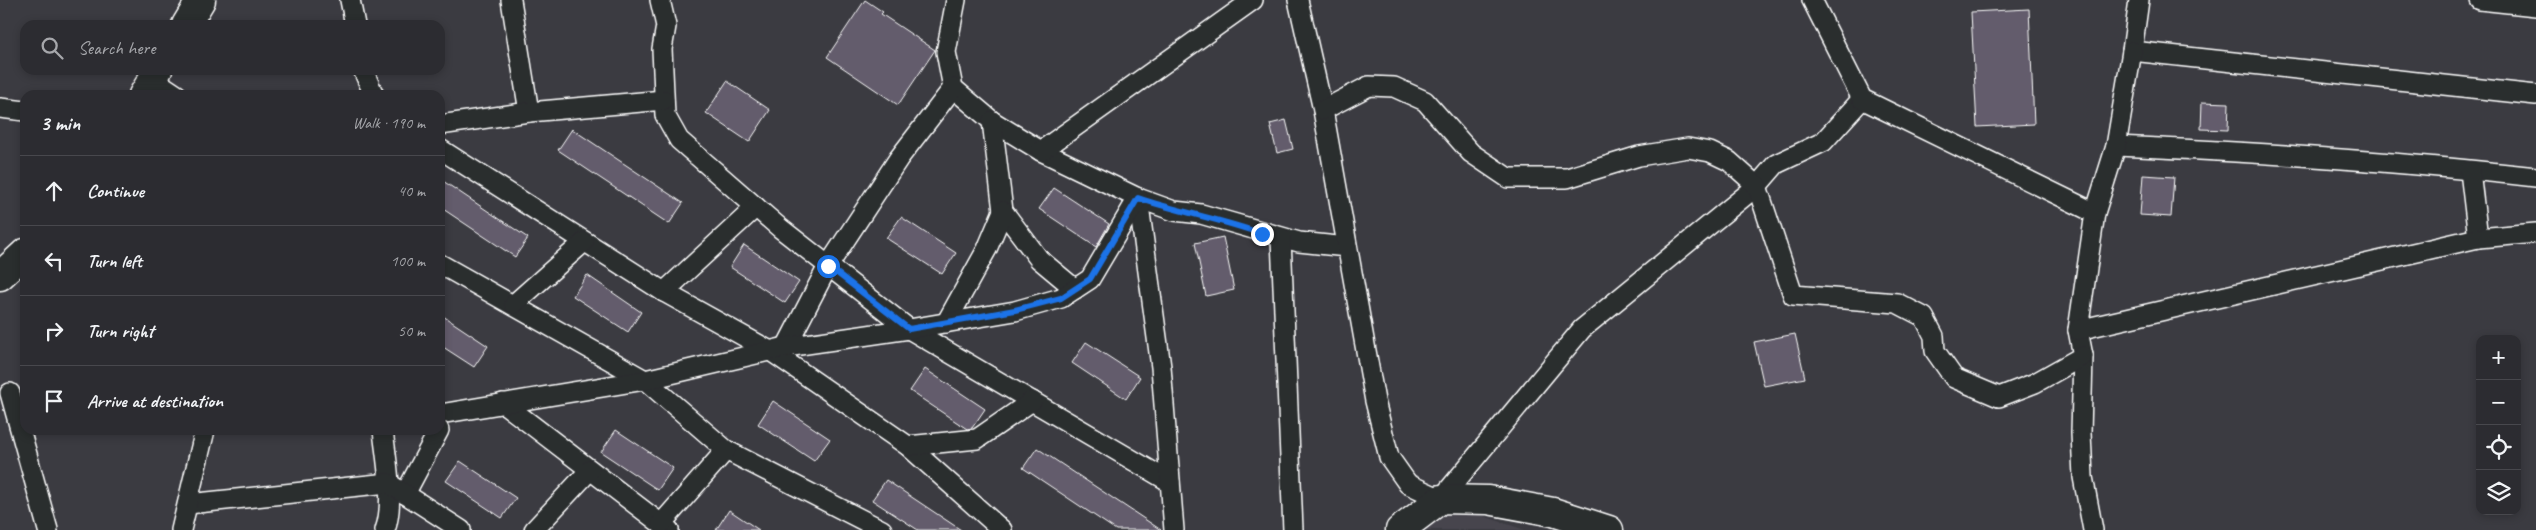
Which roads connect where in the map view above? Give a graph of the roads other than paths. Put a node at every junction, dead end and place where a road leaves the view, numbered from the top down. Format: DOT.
graph roads {
  1 [pos="201,0"];
  2 [pos="350,0"];
  3 [pos="511,0"];
  4 [pos="660,0"];
  5 [pos="1253,0"];
  6 [pos="1298,0"];
  7 [pos="1812,0"];
  8 [pos="2139,0"];
  9 [pos="2480,0"];
  10 [pos="961,1"];
  11 [pos="2536,6"];
  12 [pos="189,20"];
  13 [pos="354,20"];
  14 [pos="2132,51"];
  15 [pos="365,75"];
  16 [pos="151,81"];
  17 [pos="954,88"];
  18 [pos="168,90"];
  19 [pos="372,90"];
  20 [pos="2536,95"];
  21 [pos="1862,99"];
  22 [pos="664,100"];
  23 [pos="0,108"];
  24 [pos="20,110"];
  25 [pos="1323,110"];
  26 [pos="529,112"];
  27 [pos="992,121"];
  28 [pos="445,124"];
  29 [pos="2116,146"];
  30 [pos="1041,151"];
  31 [pos="445,152"];
  32 [pos="2470,171"];
  33 [pos="2536,177"];
  34 [pos="1758,186"];
  35 [pos="1138,198"];
  36 [pos="756,207"];
  37 [pos="1003,211"];
  38 [pos="2095,213"];
  39 [pos="2536,233"];
  40 [pos="1280,238"];
  41 [pos="2478,238"];
  42 [pos="584,242"];
  43 [pos="1347,247"];
  44 [pos="20,258"];
  45 [pos="828,266"];
  46 [pos="445,267"];
  47 [pos="0,276"];
  48 [pos="1075,289"];
  49 [pos="664,292"];
  50 [pos="514,304"];
  51 [pos="946,323"];
  52 [pos="909,329"];
  53 [pos="2078,330"];
  54 [pos="779,350"];
  55 [pos="2083,356"];
  56 [pos="645,380"];
  57 [pos="12,392"];
  58 [pos="1032,401"];
  59 [pos="502,403"];
  60 [pos="445,420"];
  61 [pos="20,423"];
  62 [pos="23,435"];
  63 [pos="204,435"];
  64 [pos="383,435"];
  65 [pos="435,435"];
  66 [pos="908,446"];
  67 [pos="726,450"];
  68 [pos="590,470"];
  69 [pos="1170,482"];
  70 [pos="388,483"];
  71 [pos="405,494"];
  72 [pos="1441,499"];
  73 [pos="188,504"];
  74 [pos="665,527"];
  75 [pos="872,528"];
  76 [pos="48,530"];
  77 [pos="181,530"];
  78 [pos="385,530"];
  79 [pos="461,530"];
  80 [pos="534,530"];
  81 [pos="1002,530"];
  82 [pos="1174,530"];
  83 [pos="1294,530"];
  84 [pos="1400,530"];
  85 [pos="1609,530"];
  86 [pos="2094,530"];
  1 -- 12 [label="street"];
  2 -- 13 [label="street"];
  3 -- 26 [label="street"];
  4 -- 22 [label="street"];
  5 -- 30 [label="street"];
  6 -- 25 [label="street"];
  7 -- 21 [label="street"];
  8 -- 14 [label="street"];
  9 -- 11 [label="street"];
  10 -- 17 [label="street"];
  14 -- 20 [label="street"];
  14 -- 29 [label="street"];
  15 -- 19 [label="street"];
  16 -- 18 [label="street"];
  17 -- 27 [label="street"];
  17 -- 45 [label="street"];
  21 -- 34 [label="street"];
  21 -- 38 [label="street"];
  22 -- 26 [label="street"];
  22 -- 36 [label="street"];
  23 -- 24 [label="street"];
  25 -- 34 [label="street"];
  25 -- 43 [label="street"];
  26 -- 28 [label="street"];
  27 -- 30 [label="street"];
  27 -- 37 [label="street"];
  29 -- 32 [label="street"];
  29 -- 38 [label="street"];
  30 -- 35 [label="street"];
  31 -- 42 [label="street"];
  32 -- 33 [label="street"];
  32 -- 41 [label="street"];
  34 -- 55 [label="street"];
  34 -- 72 [label="street"];
  35 -- 40 [label="street"];
  35 -- 48 [label="street"];
  35 -- 69 [label="street"];
  36 -- 45 [label="street"];
  36 -- 49 [label="street"];
  37 -- 48 [label="street"];
  37 -- 51 [label="street"];
  38 -- 53 [label="street"];
  39 -- 41 [label="street"];
  40 -- 43 [label="street"];
  40 -- 83 [label="street"];
  41 -- 53 [label="street"];
  42 -- 49 [label="street"];
  42 -- 50 [label="street"];
  43 -- 72 [label="street"];
  44 -- 47 [label="street"];
  45 -- 52 [label="street"];
  45 -- 54 [label="street"];
  46 -- 50 [label="street"];
  48 -- 51 [label="street"];
  49 -- 54 [label="street"];
  50 -- 56 [label="street"];
  51 -- 52 [label="street"];
  52 -- 54 [label="street"];
  52 -- 58 [label="street"];
  53 -- 55 [label="street"];
  54 -- 56 [label="street"];
  54 -- 66 [label="street"];
  55 -- 86 [label="street"];
  56 -- 59 [label="street"];
  56 -- 67 [label="street"];
  57 -- 61 [label="street"];
  58 -- 66 [label="street"];
  58 -- 69 [label="street"];
  59 -- 60 [label="street"];
  59 -- 68 [label="street"];
  62 -- 76 [label="street"];
  63 -- 73 [label="street"];
  64 -- 70 [label="street"];
  65 -- 71 [label="street"];
  66 -- 81 [label="street"];
  67 -- 74 [label="street"];
  67 -- 75 [label="street"];
  68 -- 74 [label="street"];
  68 -- 80 [label="street"];
  69 -- 82 [label="street"];
  70 -- 71 [label="street"];
  70 -- 73 [label="street"];
  70 -- 78 [label="street"];
  71 -- 79 [label="street"];
  72 -- 84 [label="street"];
  72 -- 85 [label="street"];
  73 -- 77 [label="street"];
}
